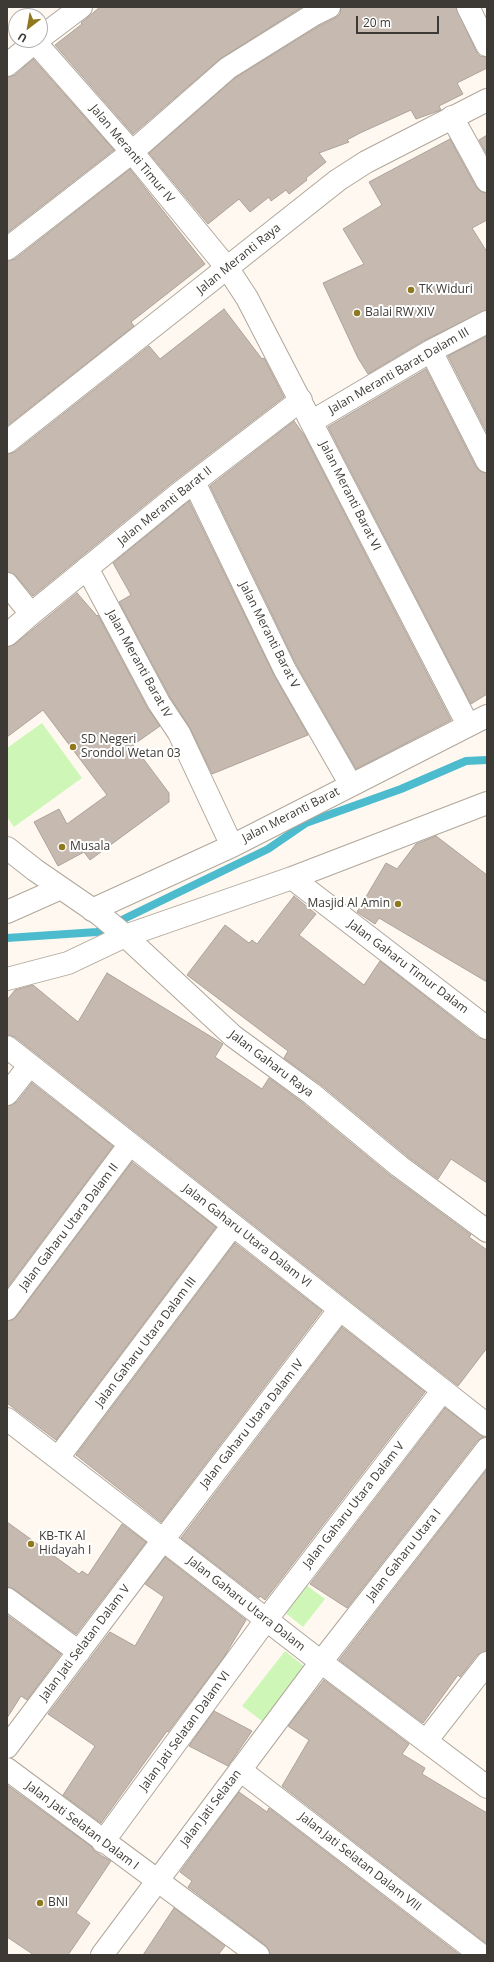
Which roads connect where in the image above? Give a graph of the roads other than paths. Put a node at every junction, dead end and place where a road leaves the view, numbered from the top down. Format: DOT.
graph roads {
  1 [pos="81,7"];
  2 [pos="330,7"];
  3 [pos="468,7"];
  4 [pos="48,32"];
  5 [pos="487,45"];
  6 [pos="28,48"];
  7 [pos="45,48"];
  8 [pos="7,65"];
  9 [pos="487,100"];
  10 [pos="452,117"];
  11 [pos="132,152"];
  12 [pos="487,181"];
  13 [pos="7,249"];
  14 [pos="228,269"];
  15 [pos="487,322"];
  16 [pos="431,351"];
  17 [pos="301,400"];
  18 [pos="311,422"];
  19 [pos="7,442"];
  20 [pos="487,462"];
  21 [pos="194,482"];
  22 [pos="87,568"];
  23 [pos="7,584"];
  24 [pos="31,614"];
  25 [pos="7,635"];
  26 [pos="478,720"];
  27 [pos="351,785"];
  28 [pos="487,803"];
  29 [pos="232,846"];
  30 [pos="7,848"];
  31 [pos="292,878"];
  32 [pos="61,888"];
  33 [pos="7,912"];
  34 [pos="96,912"];
  35 [pos="123,935"];
  36 [pos="7,979"];
  37 [pos="487,1028"];
  38 [pos="7,1047"];
  39 [pos="30,1065"];
  40 [pos="7,1094"];
  41 [pos="130,1144"];
  42 [pos="233,1225"];
  43 [pos="487,1231"];
  44 [pos="7,1309"];
  45 [pos="340,1309"];
  46 [pos="443,1390"];
  47 [pos="7,1419"];
  48 [pos="487,1425"];
  49 [pos="487,1449"];
  50 [pos="58,1458"];
  51 [pos="163,1540"];
  52 [pos="7,1599"];
  53 [pos="266,1620"];
  54 [pos="79,1652"];
  55 [pos="321,1662"];
  56 [pos="487,1663"];
  57 [pos="426,1741"];
  58 [pos="7,1747"];
  59 [pos="7,1769"];
  60 [pos="240,1770"];
  61 [pos="487,1787"];
  62 [pos="103,1842"];
  63 [pos="157,1882"];
  64 [pos="102,1955"];
  65 [pos="258,1955"];
  66 [pos="480,1955"];
  1 -- 4 [label="street"];
  2 -- 11 [label="street"];
  3 -- 5 [label="street"];
  6 -- 8 [label="street"];
  7 -- 11 [label="street, Jalan Meranti Timur IV"];
  9 -- 10 [label="street, Jalan Meranti Raya"];
  10 -- 12 [label="street"];
  10 -- 14 [label="street, Jalan Meranti Raya"];
  11 -- 13 [label="street"];
  11 -- 14 [label="street, Jalan Meranti Timur IV"];
  14 -- 17 [label="street, Jalan Meranti Barat VI"];
  14 -- 19 [label="street, Jalan Meranti Raya"];
  15 -- 16 [label="street, Jalan Meranti Barat Dalam III"];
  16 -- 18 [label="street, Jalan Meranti Barat Dalam III"];
  16 -- 20 [label="street"];
  17 -- 18 [label="street, Jalan Meranti Barat VI"];
  17 -- 21 [label="street, Jalan Meranti Barat II"];
  18 -- 26 [label="street, Jalan Meranti Barat VI"];
  21 -- 22 [label="street, Jalan Meranti Barat II"];
  21 -- 27 [label="street, Jalan Meranti Barat V"];
  22 -- 24 [label="street, Jalan Meranti Barat II"];
  22 -- 29 [label="street, Jalan Meranti Barat IV"];
  23 -- 24 [label="street"];
  24 -- 25 [label="street, Jalan Meranti Barat II"];
  26 -- 27 [label="street, Jalan Meranti Barat"];
  27 -- 29 [label="street, Jalan Meranti Barat"];
  28 -- 31 [label="street"];
  29 -- 34 [label="street, Jalan Meranti Barat"];
  30 -- 32 [label="street, Jalan Gaharu Raya"];
  31 -- 35 [label="street"];
  31 -- 37 [label="street, Jalan Gaharu Timur Dalam"];
  32 -- 33 [label="street"];
  32 -- 34 [label="street, Jalan Gaharu Raya"];
  34 -- 35 [label="street, Jalan Gaharu Raya"];
  35 -- 36 [label="street"];
  35 -- 43 [label="street, Jalan Gaharu Raya"];
  38 -- 39 [label="street, Jalan Gaharu Utara Dalam VI"];
  39 -- 40 [label="street"];
  39 -- 41 [label="street, Jalan Gaharu Utara Dalam VI"];
  41 -- 42 [label="street, Jalan Gaharu Utara Dalam VI"];
  41 -- 44 [label="street, Jalan Gaharu Utara Dalam II"];
  42 -- 45 [label="street, Jalan Gaharu Utara Dalam VI"];
  42 -- 50 [label="street, Jalan Gaharu Utara Dalam III"];
  45 -- 46 [label="street, Jalan Gaharu Utara Dalam VI"];
  45 -- 51 [label="street, Jalan Gaharu Utara Dalam IV"];
  46 -- 48 [label="street, Jalan Gaharu Utara Dalam VI"];
  46 -- 53 [label="street, Jalan Gaharu Utara Dalam V"];
  47 -- 50 [label="street, Jalan Gaharu Utara Dalam"];
  49 -- 55 [label="street, Jalan Gaharu Utara I"];
  50 -- 51 [label="street, Jalan Gaharu Utara Dalam"];
  51 -- 53 [label="street, Jalan Gaharu Utara Dalam"];
  51 -- 54 [label="street, Jalan Jati Selatan Dalam V"];
  52 -- 54 [label="street"];
  53 -- 55 [label="street, Jalan Gaharu Utara Dalam"];
  53 -- 62 [label="street, Jalan Jati Selatan Dalam VI"];
  54 -- 58 [label="street, Jalan Jati Selatan Dalam V"];
  55 -- 57 [label="street, Jalan Gaharu Utara Dalam"];
  55 -- 60 [label="street, Jalan Jati Selatan"];
  56 -- 57 [label="street"];
  57 -- 61 [label="street, Jalan Gaharu Utara Dalam"];
  59 -- 62 [label="street, Jalan Jati Selatan Dalam I"];
  60 -- 63 [label="street, Jalan Jati Selatan"];
  60 -- 66 [label="street, Jalan Jati Selatan Dalam VIII"];
  62 -- 63 [label="street, Jalan Jati Selatan Dalam I"];
  63 -- 64 [label="street, Jalan Jati Selatan"];
  63 -- 65 [label="street, Jalan Jati Selatan Dalam I"];
}
